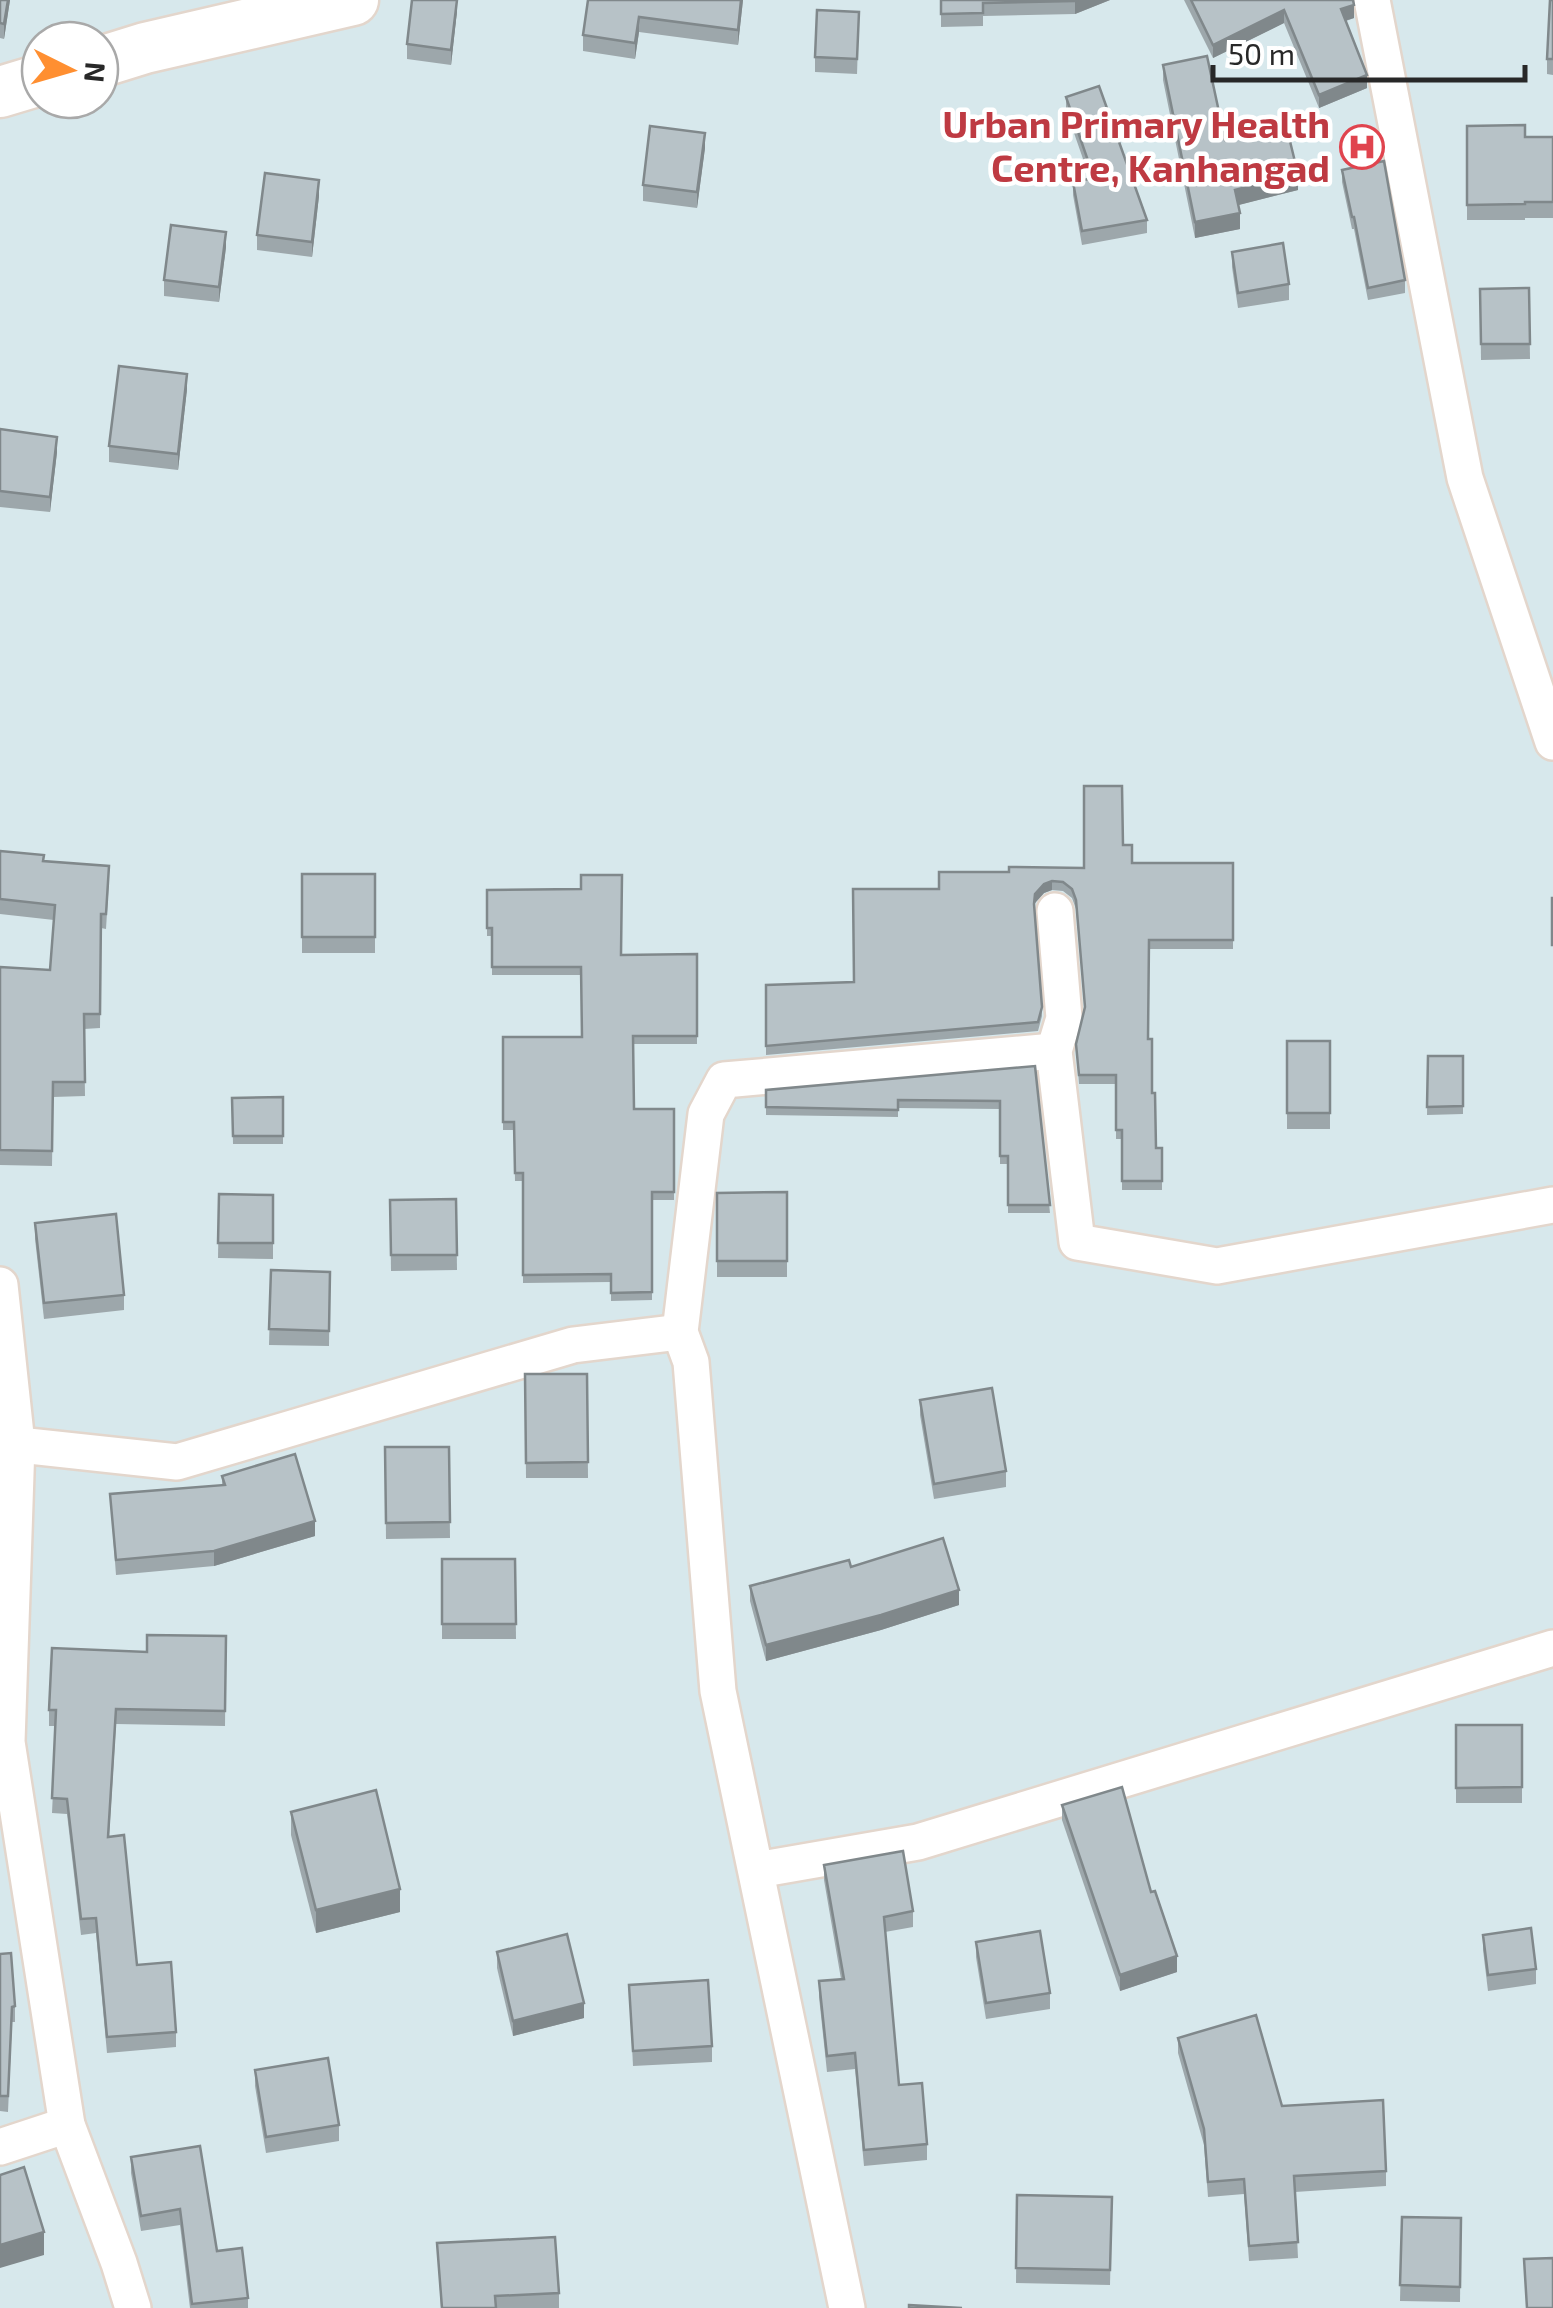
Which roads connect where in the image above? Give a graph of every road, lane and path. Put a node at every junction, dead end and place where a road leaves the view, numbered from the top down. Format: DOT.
graph roads {
  1 [pos="353,0"];
  2 [pos="1372,0"];
  3 [pos="120,56"];
  4 [pos="1553,742"];
  5 [pos="1055,911"];
  6 [pos="1054,1050"];
  7 [pos="1553,1205"];
  8 [pos="0,1285"];
  9 [pos="680,1332"];
  10 [pos="9,1443"];
  11 [pos="1553,1648"];
  12 [pos="757,1870"];
  13 [pos="67,2125"];
  14 [pos="0,2147"];
  15 [pos="134,2308"];
  16 [pos="847,2308"];
  1 -- 3 [label="main road"];
  2 -- 4 [label="street"];
  5 -- 6 [label="street"];
  6 -- 7 [label="street"];
  6 -- 9 [label="street"];
  8 -- 10 [label="street"];
  9 -- 10 [label="street"];
  9 -- 12 [label="street"];
  10 -- 13 [label="street"];
  11 -- 12 [label="street"];
  12 -- 16 [label="street"];
  13 -- 14 [label="street"];
  13 -- 15 [label="street"];
}
